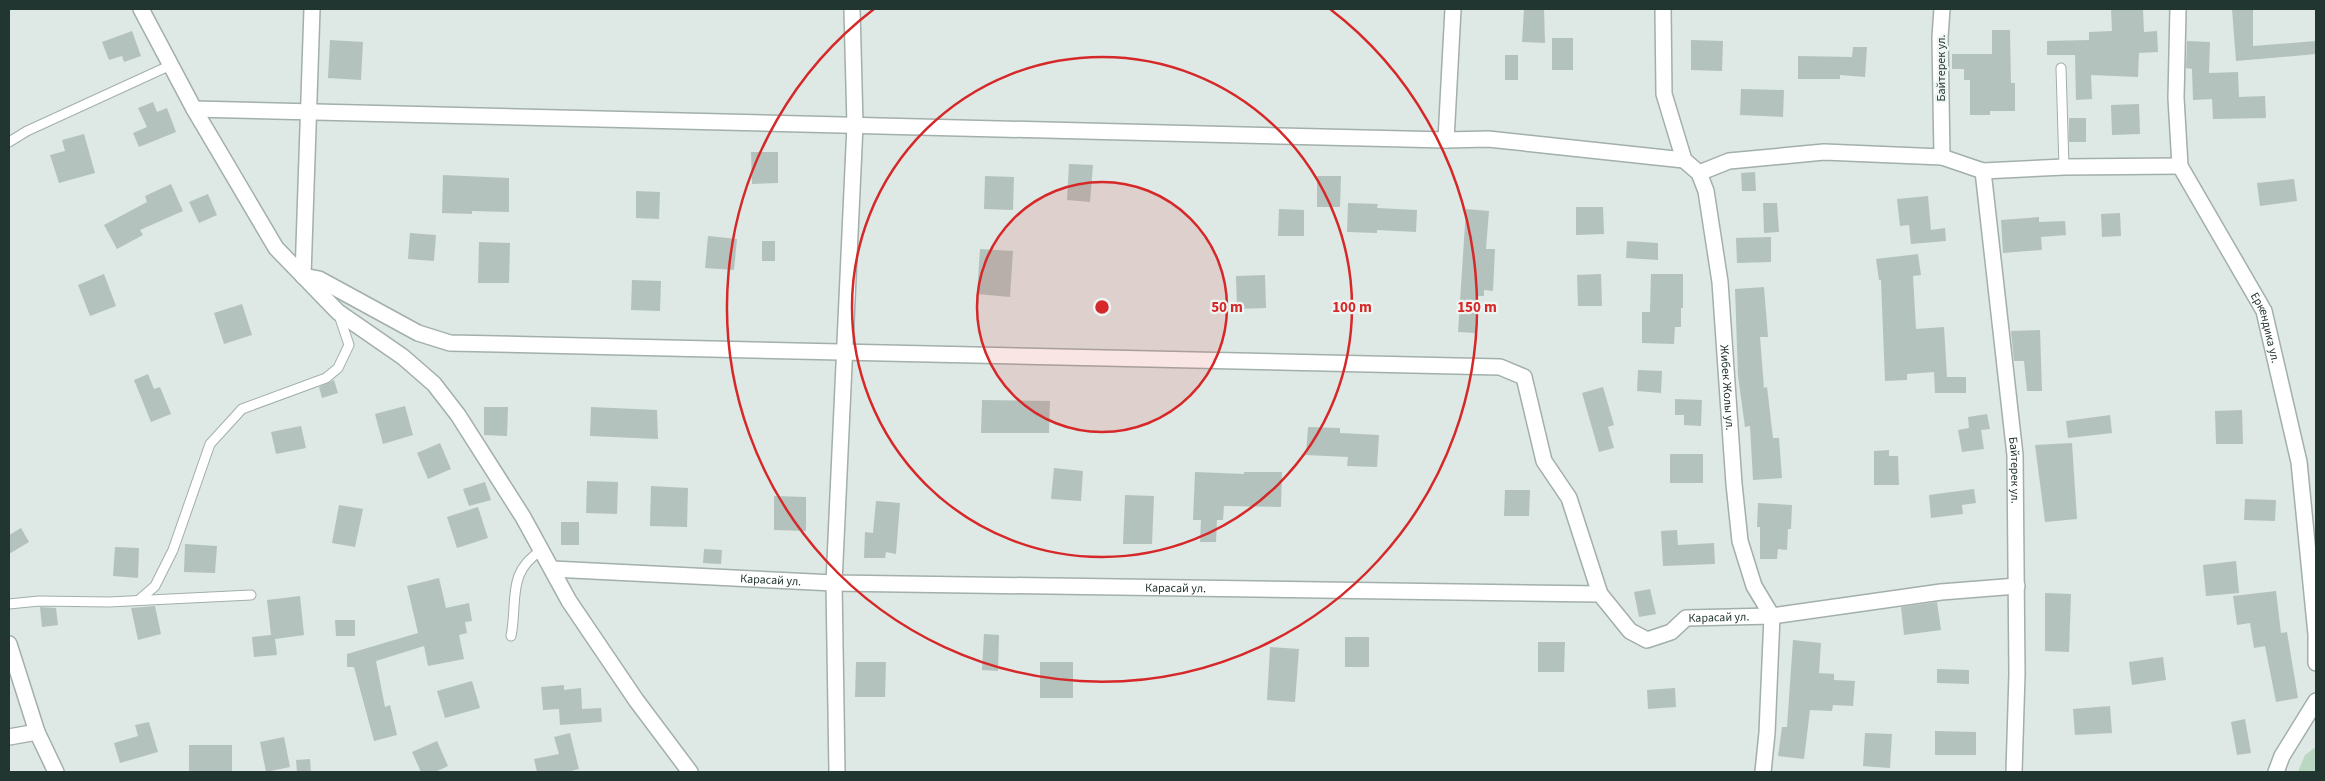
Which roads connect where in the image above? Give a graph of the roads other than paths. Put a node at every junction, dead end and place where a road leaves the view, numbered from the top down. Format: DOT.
graph roads {
  1 [pos="141,9"];
  2 [pos="312,9"];
  3 [pos="852,9"];
  4 [pos="1453,9"];
  5 [pos="1663,9"];
  6 [pos="1942,9"];
  7 [pos="2178,9"];
  8 [pos="171,65"];
  9 [pos="2061,68"];
  10 [pos="194,109"];
  11 [pos="310,112"];
  12 [pos="855,125"];
  13 [pos="1446,140"];
  14 [pos="9,142"];
  15 [pos="1942,157"];
  16 [pos="1684,160"];
  17 [pos="2180,166"];
  18 [pos="2064,167"];
  19 [pos="1983,171"];
  20 [pos="1699,173"];
  21 [pos="303,276"];
  22 [pos="338,312"];
  23 [pos="843,352"];
  24 [pos="542,550"];
  25 [pos="552,570"];
  26 [pos="834,583"];
  27 [pos="2017,586"];
  28 [pos="1600,594"];
  29 [pos="251,595"];
  30 [pos="139,600"];
  31 [pos="9,604"];
  32 [pos="1772,616"];
  33 [pos="511,636"];
  34 [pos="9,644"];
  35 [pos="2316,664"];
  36 [pos="2316,701"];
  37 [pos="37,732"];
  38 [pos="9,737"];
  39 [pos="56,772"];
  40 [pos="690,772"];
  41 [pos="837,772"];
  42 [pos="1763,772"];
  43 [pos="2014,772"];
  44 [pos="2276,772"];
  1 -- 8 [label="street"];
  2 -- 11 [label="street"];
  3 -- 12 [label="street"];
  4 -- 13 [label="street"];
  5 -- 16 [label="street"];
  6 -- 15 [label="street, Байтерек ул."];
  7 -- 17 [label="street, Еркендика ул."];
  8 -- 10 [label="street"];
  8 -- 14 [label="lane"];
  9 -- 18 [label="lane"];
  10 -- 11 [label="street"];
  10 -- 21 [label="street"];
  11 -- 12 [label="street"];
  11 -- 21 [label="street"];
  12 -- 13 [label="street"];
  12 -- 23 [label="street"];
  13 -- 16 [label="street"];
  15 -- 19 [label="street"];
  15 -- 20 [label="street"];
  16 -- 20 [label="street"];
  17 -- 18 [label="street"];
  17 -- 35 [label="street, Еркендика ул."];
  18 -- 19 [label="street"];
  19 -- 27 [label="street, Байтерек ул."];
  20 -- 32 [label="street, Жибек Жолы ул."];
  21 -- 22 [label="street"];
  21 -- 23 [label="street"];
  22 -- 24 [label="street"];
  22 -- 30 [label="lane"];
  23 -- 26 [label="street"];
  23 -- 28 [label="street"];
  24 -- 25 [label="street"];
  24 -- 33 [label="lane"];
  25 -- 26 [label="street, Карасай ул."];
  25 -- 40 [label="street"];
  26 -- 28 [label="street, Карасай ул."];
  26 -- 41 [label="street"];
  27 -- 32 [label="street, Карасай ул."];
  27 -- 43 [label="street, Байтерек ул."];
  28 -- 32 [label="street, Карасай ул."];
  29 -- 30 [label="lane"];
  30 -- 31 [label="lane"];
  32 -- 42 [label="street"];
  34 -- 37 [label="street"];
  36 -- 44 [label="street"];
  37 -- 38 [label="street"];
  37 -- 39 [label="street"];
}
